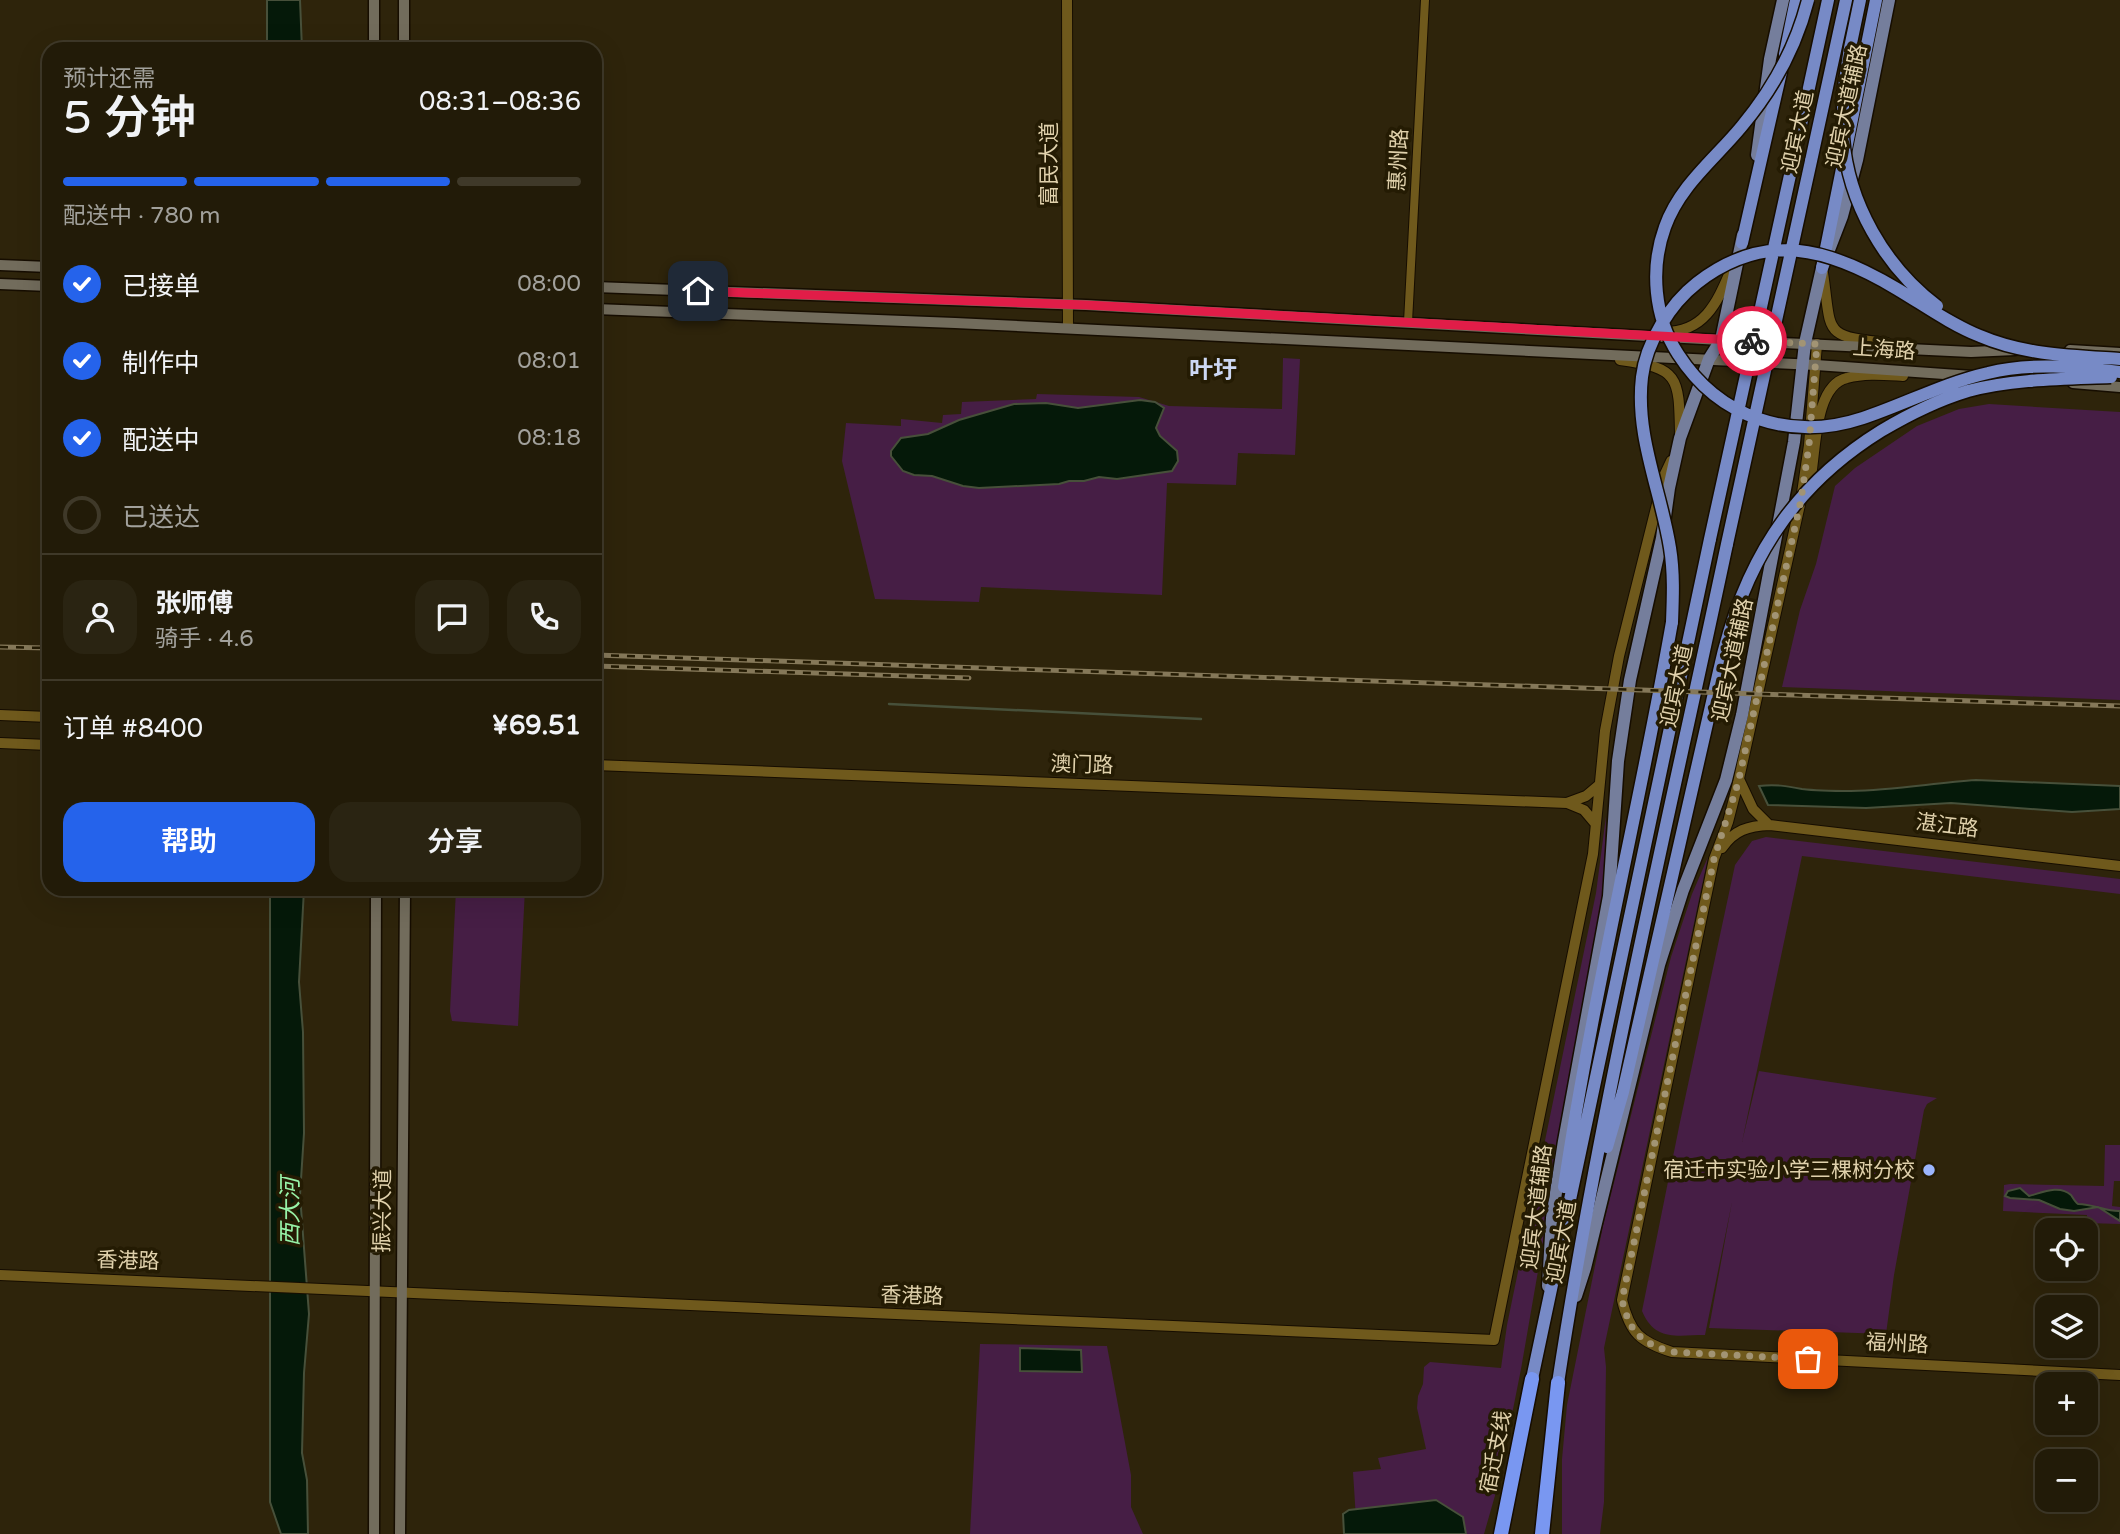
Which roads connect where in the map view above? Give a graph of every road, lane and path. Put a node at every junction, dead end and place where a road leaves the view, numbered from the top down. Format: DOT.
graph roads {
  1 [pos="373,0"];
  2 [pos="404,0"];
  3 [pos="1067,0"];
  4 [pos="1425,0"];
  5 [pos="1783,0"];
  6 [pos="1797,0"];
  7 [pos="1808,0"];
  8 [pos="1828,0"];
  9 [pos="1846,0"];
  10 [pos="1860,0"];
  11 [pos="1876,0"];
  12 [pos="1889,0"];
  13 [pos="374,42"];
  14 [pos="404,42"];
  15 [pos="1742,243"];
  16 [pos="0,265"];
  17 [pos="42,267"];
  18 [pos="1822,268"];
  19 [pos="0,284"];
  20 [pos="42,286"];
  21 [pos="602,287"];
  22 [pos="952,300"];
  23 [pos="1069,304"];
  24 [pos="602,309"];
  25 [pos="1170,310"];
  26 [pos="955,323"];
  27 [pos="1408,323"];
  28 [pos="1068,328"];
  29 [pos="1546,330"];
  30 [pos="1172,333"];
  31 [pos="1721,340"];
  32 [pos="1811,343"];
  33 [pos="1545,352"];
  34 [pos="1971,352"];
  35 [pos="2120,353"];
  36 [pos="1709,359"];
  37 [pos="2120,359"];
  38 [pos="1809,364"];
  39 [pos="2120,372"];
  40 [pos="1987,377"];
  41 [pos="2120,377"];
  42 [pos="2120,387"];
  43 [pos="1680,438"];
  44 [pos="1786,571"];
  45 [pos="0,715"];
  46 [pos="42,717"];
  47 [pos="0,743"];
  48 [pos="42,745"];
  49 [pos="602,765"];
  50 [pos="1738,779"];
  51 [pos="1599,785"];
  52 [pos="1567,803"];
  53 [pos="1595,823"];
  54 [pos="1770,825"];
  55 [pos="1714,859"];
  56 [pos="2120,866"];
  57 [pos="376,896"];
  58 [pos="405,896"];
  59 [pos="1587,1210"];
  60 [pos="0,1275"];
  61 [pos="376,1292"];
  62 [pos="401,1293"];
  63 [pos="1546,1309"];
  64 [pos="1568,1316"];
  65 [pos="2120,1375"];
  66 [pos="1532,1379"];
  67 [pos="1558,1383"];
  68 [pos="374,1534"];
  69 [pos="400,1534"];
  70 [pos="1501,1534"];
  71 [pos="1542,1534"];
  1 -- 13 [label="main road"];
  2 -- 14 [label="main road"];
  3 -- 23 [label="street, 富民大道"];
  4 -- 27 [label="street, 惠州路"];
  5 -- 15 [label="main road, 迎宾大道辅路"];
  6 -- 15 [label="highway"];
  7 -- 39 [label="highway, bridge"];
  8 -- 63 [label="highway, 迎宾大道, bridge"];
  9 -- 59 [label="highway, 迎宾大道, bridge"];
  10 -- 37 [label="highway, bridge"];
  11 -- 18 [label="highway"];
  12 -- 18 [label="main road, 迎宾大道辅路"];
  15 -- 29 [label="street"];
  15 -- 31 [label="main road, 迎宾大道辅路"];
  16 -- 17 [label="main road"];
  18 -- 32 [label="main road, 迎宾大道辅路"];
  18 -- 34 [label="street"];
  19 -- 20 [label="main road"];
  21 -- 22 [label="main road, 上海路"];
  22 -- 23 [label="main road, 上海路"];
  22 -- 26 [label="main road"];
  23 -- 25 [label="main road, 上海路"];
  23 -- 28 [label="street, 富民大道"];
  24 -- 26 [label="main road, 上海路"];
  25 -- 27 [label="main road, 上海路"];
  25 -- 30 [label="main road"];
  26 -- 28 [label="main road, 上海路"];
  27 -- 29 [label="main road, 上海路"];
  28 -- 30 [label="main road, 上海路"];
  29 -- 31 [label="main road, 上海路"];
  30 -- 33 [label="main road, 上海路"];
  31 -- 32 [label="main road, 上海路"];
  31 -- 36 [label="main road, 迎宾大道辅路"];
  32 -- 34 [label="main road, 上海路"];
  32 -- 38 [label="main road, 迎宾大道辅路"];
  33 -- 36 [label="main road, 上海路"];
  33 -- 43 [label="street"];
  34 -- 35 [label="main road, 上海路"];
  36 -- 38 [label="main road, 上海路"];
  36 -- 43 [label="main road, 迎宾大道辅路"];
  37 -- 63 [label="highway, bridge"];
  38 -- 40 [label="main road, 上海路"];
  38 -- 44 [label="street"];
  38 -- 64 [label="main road, 迎宾大道辅路"];
  40 -- 42 [label="main road, 上海路"];
  40 -- 44 [label="street"];
  41 -- 59 [label="highway, bridge"];
  43 -- 51 [label="street"];
  43 -- 63 [label="main road, 迎宾大道辅路"];
  44 -- 50 [label="street"];
  45 -- 46 [label="street"];
  47 -- 48 [label="street"];
  49 -- 52 [label="street, 澳门路"];
  50 -- 54 [label="street"];
  50 -- 55 [label="street"];
  51 -- 52 [label="street"];
  51 -- 53 [label="street"];
  52 -- 53 [label="street"];
  53 -- 62 [label="street, 香港路"];
  54 -- 55 [label="street, 湛江路"];
  54 -- 56 [label="street, 湛江路"];
  55 -- 65 [label="street, 福州路"];
  57 -- 61 [label="main road, 振兴大道"];
  58 -- 62 [label="main road, 振兴大道"];
  59 -- 64 [label="highway, 迎宾大道"];
  60 -- 61 [label="street, 香港路"];
  61 -- 62 [label="street, 香港路"];
  61 -- 68 [label="main road, 振兴大道"];
  62 -- 69 [label="main road, 振兴大道"];
  63 -- 66 [label="highway, 迎宾大道"];
  64 -- 67 [label="highway, 迎宾大道"];
  66 -- 70 [label="highway, 宿迁支线"];
  67 -- 71 [label="highway"];
}
